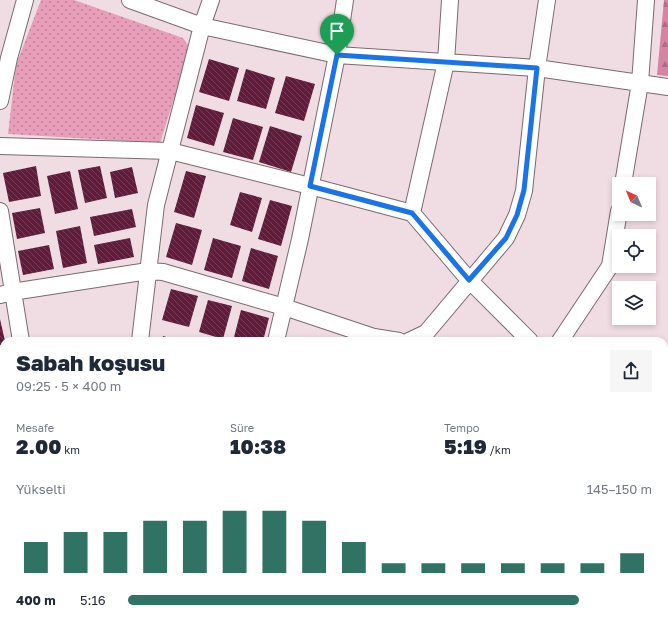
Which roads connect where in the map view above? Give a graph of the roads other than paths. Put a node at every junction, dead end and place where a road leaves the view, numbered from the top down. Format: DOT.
graph roads {
  1 [pos="25,0"];
  2 [pos="130,0"];
  3 [pos="212,0"];
  4 [pos="345,0"];
  5 [pos="450,0"];
  6 [pos="547,0"];
  7 [pos="646,0"];
  8 [pos="202,26"];
  9 [pos="337,55"];
  10 [pos="446,62"];
  11 [pos="537,68"];
  12 [pos="640,83"];
  13 [pos="668,87"];
  14 [pos="0,101"];
  15 [pos="0,146"];
  16 [pos="170,151"];
  17 [pos="624,177"];
  18 [pos="310,186"];
  19 [pos="0,211"];
  20 [pos="412,213"];
  21 [pos="617,221"];
  22 [pos="148,271"];
  23 [pos="469,280"];
  24 [pos="6,293"];
  25 [pos="284,307"];
  26 [pos="20,337"];
  27 [pos="140,337"];
  28 [pos="277,337"];
  29 [pos="379,337"];
  30 [pos="417,337"];
  31 [pos="526,337"];
  32 [pos="563,337"];
  1 -- 14 [label="street"];
  2 -- 8 [label="street"];
  3 -- 8 [label="street"];
  4 -- 9 [label="street"];
  5 -- 10 [label="street"];
  6 -- 11 [label="street"];
  7 -- 12 [label="street"];
  8 -- 9 [label="street"];
  8 -- 16 [label="street"];
  9 -- 10 [label="street"];
  9 -- 18 [label="street"];
  10 -- 11 [label="street"];
  10 -- 20 [label="street"];
  11 -- 12 [label="street"];
  11 -- 23 [label="street"];
  12 -- 13 [label="street"];
  12 -- 17 [label="street"];
  15 -- 16 [label="street"];
  16 -- 18 [label="street"];
  16 -- 22 [label="street"];
  18 -- 20 [label="street"];
  18 -- 25 [label="street"];
  19 -- 24 [label="street"];
  20 -- 23 [label="street"];
  21 -- 32 [label="street"];
  22 -- 24 [label="street"];
  22 -- 25 [label="street"];
  22 -- 27 [label="street"];
  23 -- 30 [label="street"];
  23 -- 31 [label="street"];
  24 -- 26 [label="street"];
  25 -- 28 [label="street"];
  25 -- 29 [label="street"];
}
